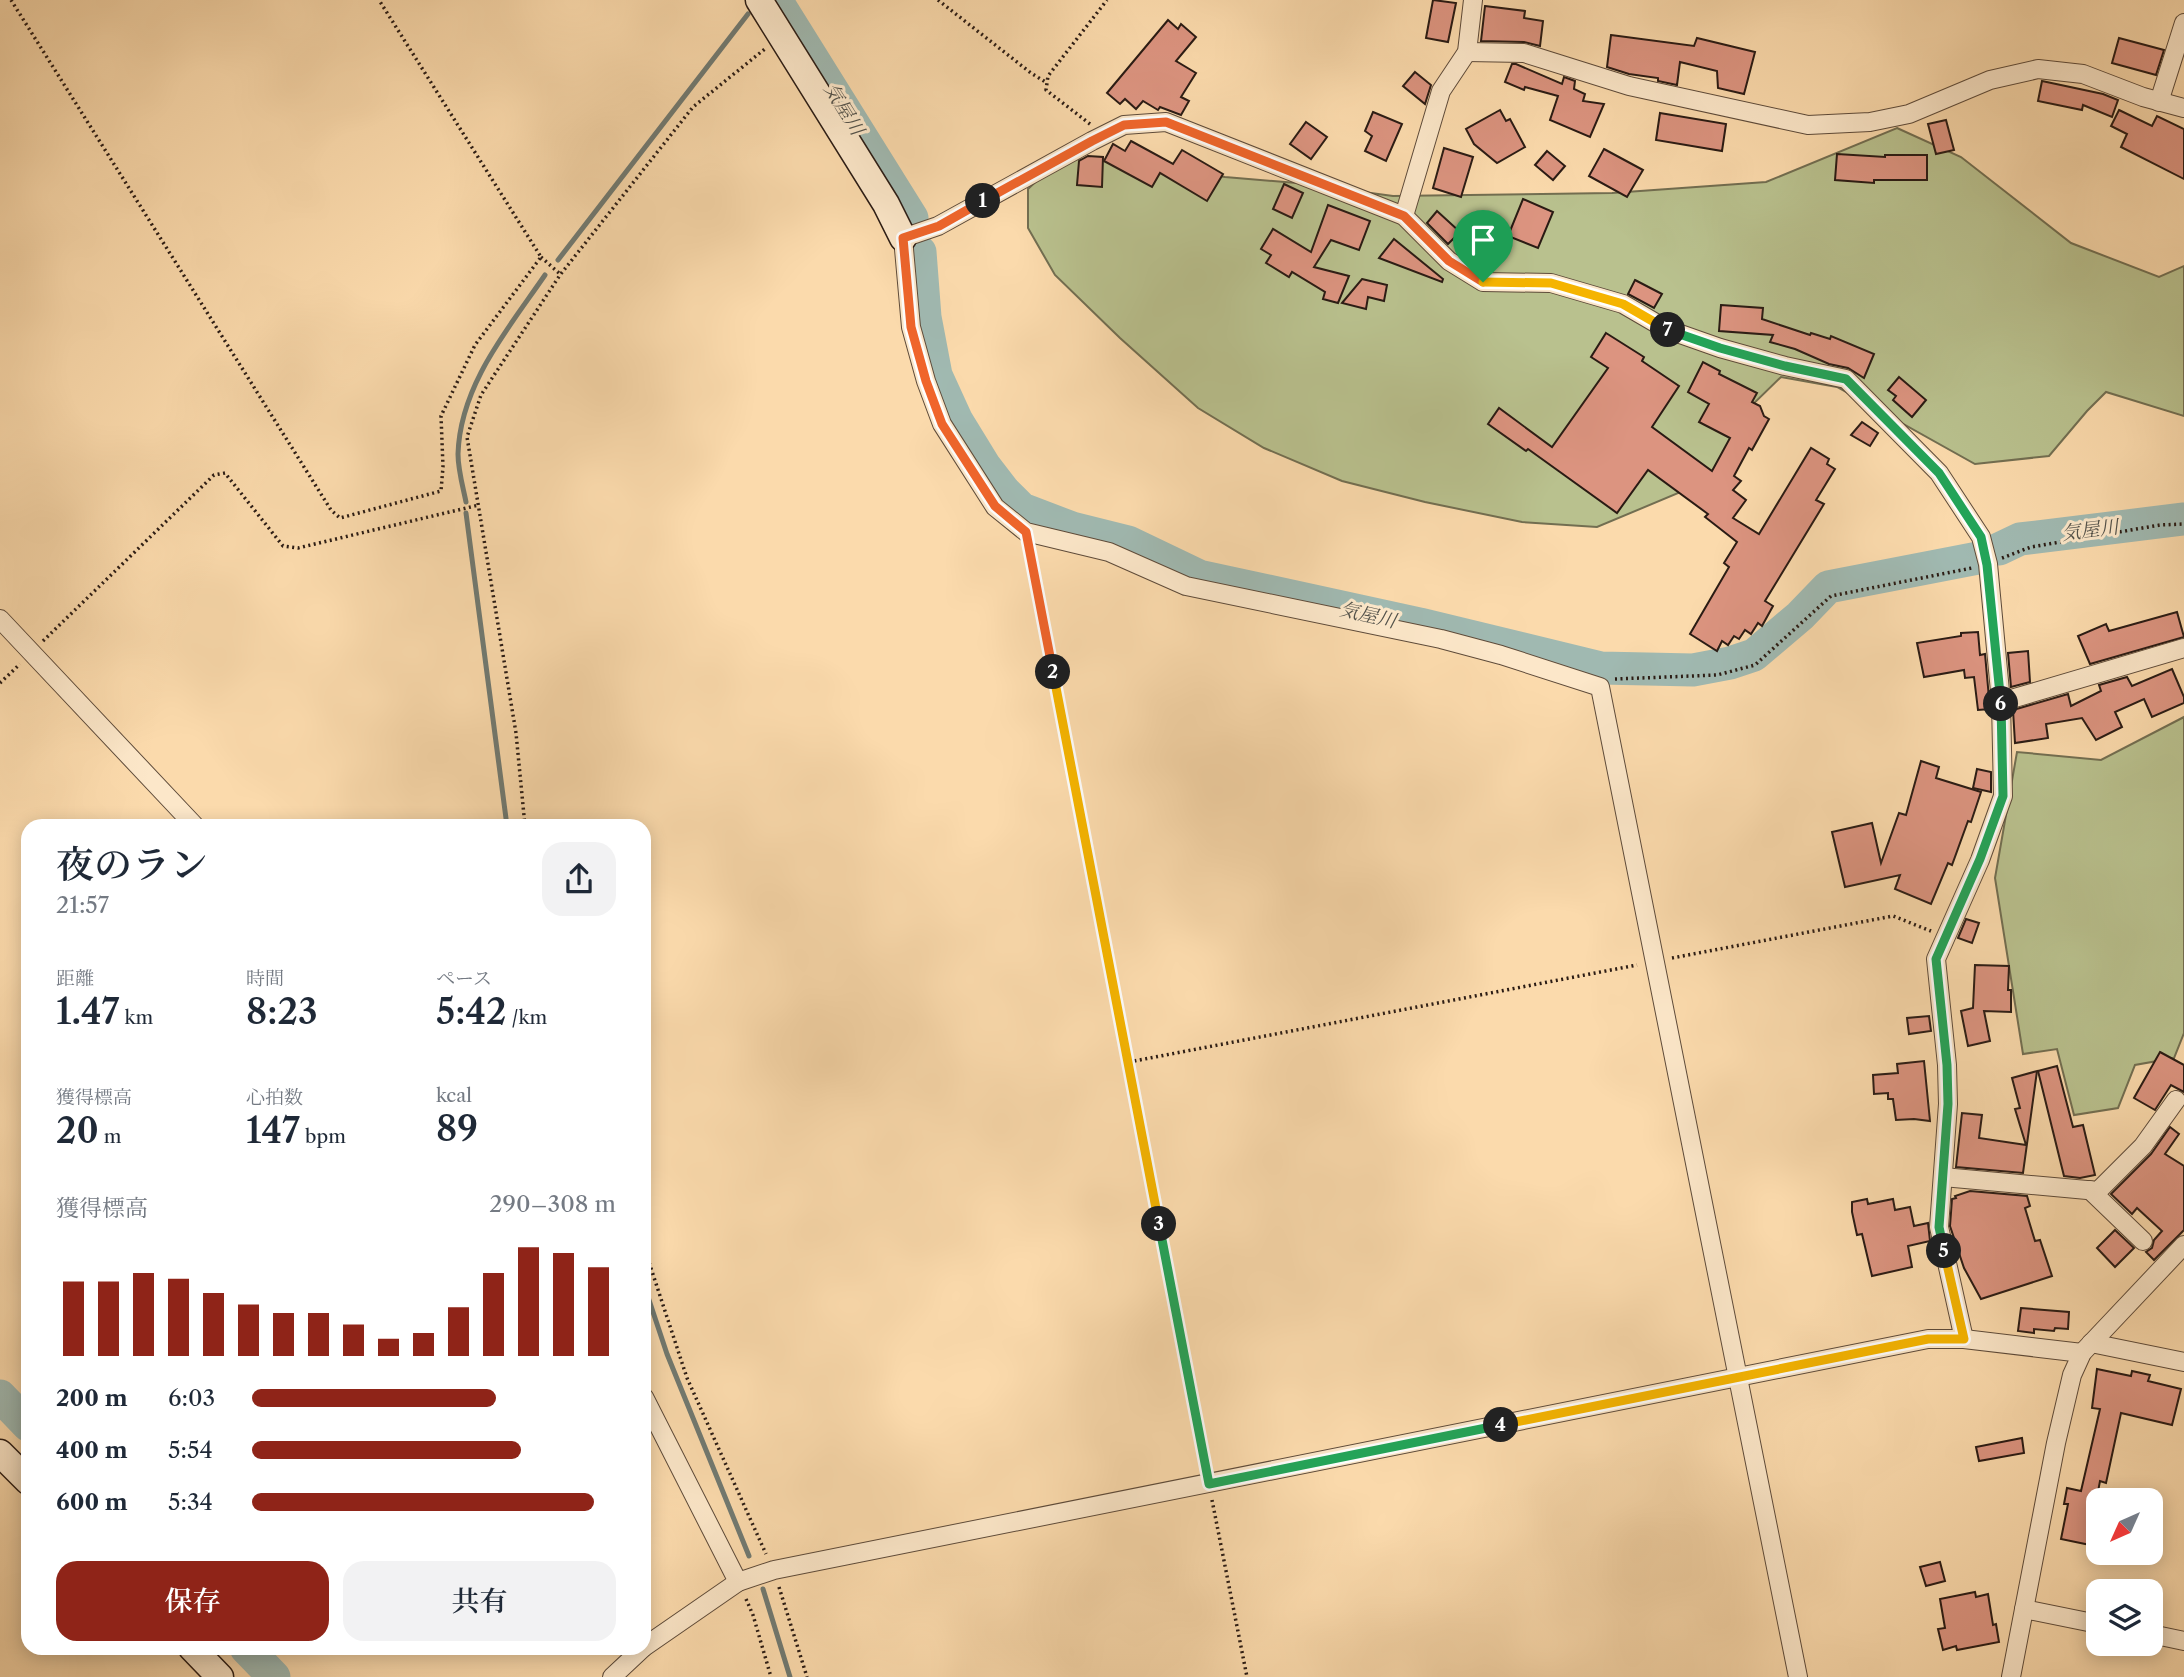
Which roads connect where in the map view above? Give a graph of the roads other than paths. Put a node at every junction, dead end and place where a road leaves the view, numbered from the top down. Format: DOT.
graph roads {
  1 [pos="760,0"];
  2 [pos="1474,0"];
  3 [pos="2184,23"];
  4 [pos="1467,52"];
  5 [pos="2159,102"];
  6 [pos="2184,108"];
  7 [pos="1404,216"];
  8 [pos="903,238"];
  9 [pos="0,619"];
  10 [pos="2184,648"];
  11 [pos="2001,702"];
  12 [pos="188,819"];
  13 [pos="2176,1100"];
  14 [pos="1943,1177"];
  15 [pos="2090,1190"];
  16 [pos="2143,1241"];
  17 [pos="2184,1245"];
  18 [pos="1964,1339"];
  19 [pos="2086,1348"];
  20 [pos="2184,1362"];
  21 [pos="1739,1377"];
  22 [pos="651,1410"];
  23 [pos="0,1452"];
  24 [pos="21,1474"];
  25 [pos="738,1582"];
  26 [pos="2024,1609"];
  27 [pos="2086,1622"];
  28 [pos="2163,1637"];
  29 [pos="2184,1641"];
  30 [pos="651,1642"];
  31 [pos="199,1655"];
  32 [pos="636,1655"];
  33 [pos="220,1677"];
  34 [pos="612,1677"];
  35 [pos="1798,1677"];
  36 [pos="2011,1677"];
  1 -- 8 [label="street"];
  2 -- 4 [label="street"];
  3 -- 5 [label="street"];
  4 -- 5 [label="street"];
  4 -- 7 [label="street"];
  5 -- 6 [label="street"];
  7 -- 8 [label="street"];
  7 -- 11 [label="street"];
  8 -- 21 [label="street"];
  9 -- 12 [label="street"];
  10 -- 11 [label="street"];
  11 -- 14 [label="street"];
  13 -- 15 [label="street"];
  14 -- 15 [label="street"];
  14 -- 18 [label="street"];
  15 -- 16 [label="street"];
  17 -- 19 [label="street"];
  18 -- 19 [label="street"];
  18 -- 21 [label="street"];
  19 -- 20 [label="street"];
  19 -- 26 [label="street"];
  21 -- 25 [label="street"];
  21 -- 35 [label="street"];
  22 -- 25 [label="street"];
  23 -- 24 [label="street"];
  25 -- 30 [label="street"];
  26 -- 27 [label="street"];
  26 -- 36 [label="street"];
  28 -- 29 [label="street"];
  31 -- 33 [label="street"];
  32 -- 34 [label="street"];
}
